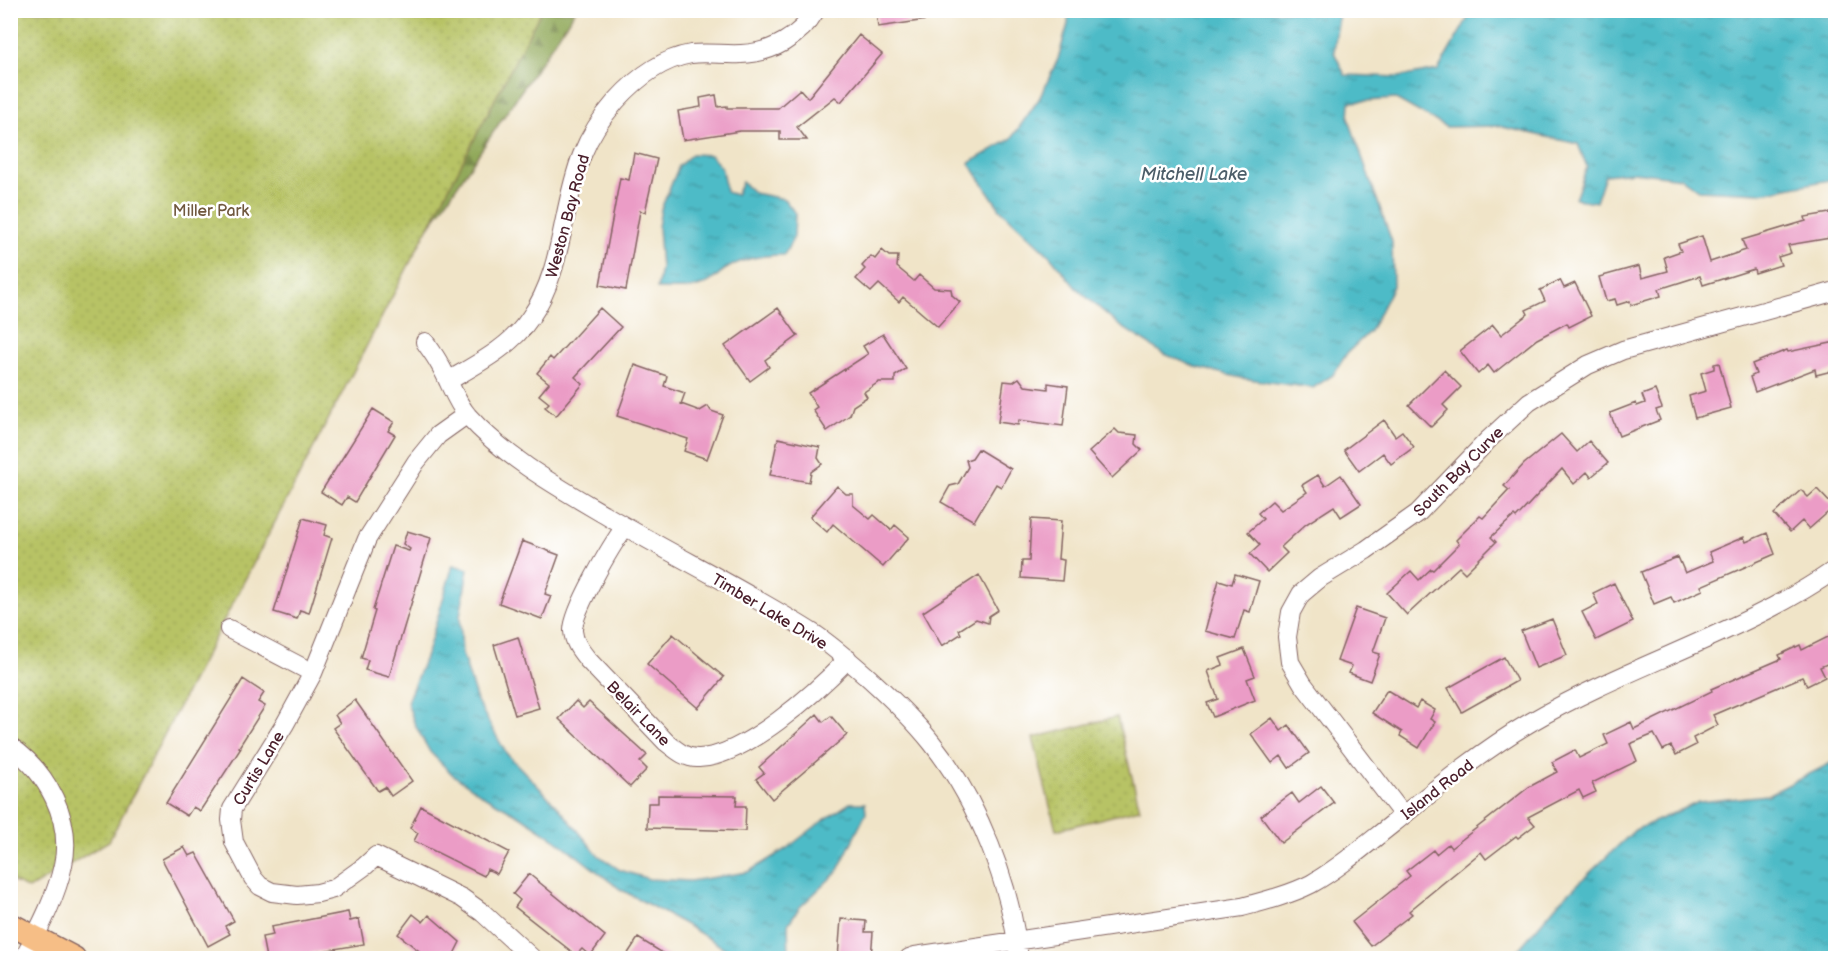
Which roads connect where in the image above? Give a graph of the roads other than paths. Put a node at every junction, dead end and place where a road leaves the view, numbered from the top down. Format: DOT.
graph roads {
  1 [pos="816,10"];
  2 [pos="1836,291"];
  3 [pos="425,342"];
  4 [pos="448,381"];
  5 [pos="466,415"];
  6 [pos="625,527"];
  7 [pos="1836,569"];
  8 [pos="229,629"];
  9 [pos="848,659"];
  10 [pos="313,673"];
  11 [pos="10,746"];
  12 [pos="1403,815"];
  13 [pos="10,924"];
  14 [pos="34,937"];
  15 [pos="1018,950"];
  16 [pos="24,958"];
  17 [pos="74,958"];
  18 [pos="531,958"];
  19 [pos="909,958"];
  1 -- 4 [label="street, Weston Bay Road"];
  2 -- 12 [label="street, South Bay Curve"];
  3 -- 4 [label="street, Timber Lake Drive"];
  4 -- 5 [label="street, Timber Lake Drive"];
  5 -- 6 [label="street, Timber Lake Drive"];
  5 -- 10 [label="street, Curtis Lane"];
  6 -- 9 [label="street, Timber Lake Drive"];
  6 -- 9 [label="street, Belair Lane"];
  7 -- 12 [label="street, Island Road"];
  8 -- 10 [label="street"];
  9 -- 15 [label="street, Timber Lake Drive"];
  10 -- 18 [label="street, Curtis Lane"];
  11 -- 14 [label="street"];
  12 -- 15 [label="street, Island Road"];
  13 -- 14 [label="main road"];
  14 -- 16 [label="street"];
  14 -- 17 [label="main road"];
  15 -- 19 [label="street, Island Road"];
}
